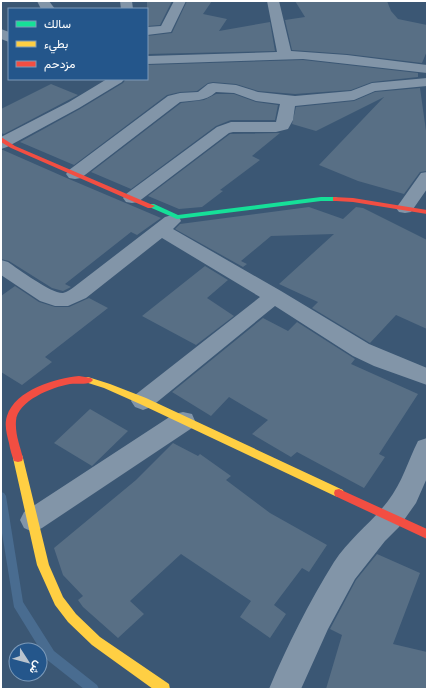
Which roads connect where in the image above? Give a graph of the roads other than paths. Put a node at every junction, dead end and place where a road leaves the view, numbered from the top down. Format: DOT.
graph roads {
  1 [pos="180,1"];
  2 [pos="273,1"];
  3 [pos="148,31"];
  4 [pos="285,55"];
  5 [pos="148,60"];
  6 [pos="427,69"];
  7 [pos="115,80"];
  8 [pos="427,82"];
  9 [pos="288,101"];
  10 [pos="2,141"];
  11 [pos="75,174"];
  12 [pos="427,177"];
  13 [pos="132,198"];
  14 [pos="405,208"];
  15 [pos="427,212"];
  16 [pos="177,217"];
  17 [pos="161,230"];
  18 [pos="1,266"];
  19 [pos="274,296"];
  20 [pos="427,377"];
  21 [pos="143,401"];
  22 [pos="183,421"];
  23 [pos="427,448"];
  24 [pos="390,518"];
  25 [pos="33,520"];
  26 [pos="427,534"];
  27 [pos="164,689"];
  28 [pos="285,689"];
  1 -- 3 [label="street"];
  2 -- 4 [label="street"];
  4 -- 5 [label="street"];
  4 -- 6 [label="street"];
  7 -- 10 [label="street"];
  8 -- 9 [label="street"];
  9 -- 11 [label="street"];
  9 -- 13 [label="street"];
  10 -- 11 [label="street"];
  11 -- 13 [label="street"];
  12 -- 14 [label="street"];
  13 -- 16 [label="street"];
  14 -- 15 [label="street"];
  14 -- 16 [label="street"];
  16 -- 17 [label="street"];
  17 -- 18 [label="street"];
  17 -- 19 [label="street"];
  19 -- 20 [label="street"];
  19 -- 21 [label="street"];
  21 -- 22 [label="street"];
  21 -- 25 [label="street"];
  22 -- 24 [label="street"];
  22 -- 25 [label="street"];
  23 -- 24 [label="street"];
  24 -- 26 [label="street"];
  24 -- 28 [label="street"];
  25 -- 27 [label="street"];
}
